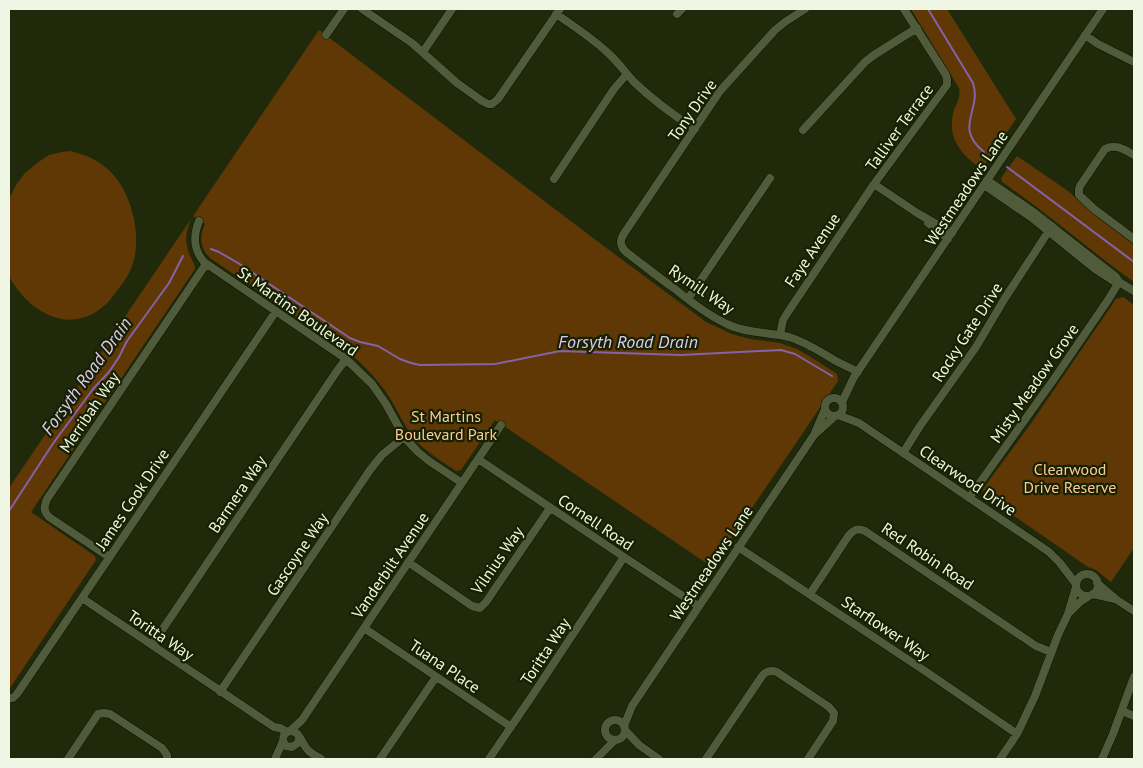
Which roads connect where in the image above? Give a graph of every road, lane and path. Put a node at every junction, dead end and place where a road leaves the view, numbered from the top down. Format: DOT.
graph roads {
  1 [pos="344,9"];
  2 [pos="362,9"];
  3 [pos="452,9"];
  4 [pos="805,9"];
  5 [pos="904,9"];
  6 [pos="1103,9"];
  7 [pos="558,11"];
  8 [pos="917,28"];
  9 [pos="326,35"];
  10 [pos="1085,35"];
  11 [pos="423,52"];
  12 [pos="1134,62"];
  13 [pos="627,74"];
  14 [pos="695,129"];
  15 [pos="803,130"];
  16 [pos="1134,155"];
  17 [pos="770,178"];
  18 [pos="554,179"];
  19 [pos="986,183"];
  20 [pos="874,184"];
  21 [pos="199,221"];
  22 [pos="1051,229"];
  23 [pos="950,236"];
  24 [pos="1134,239"];
  25 [pos="620,243"];
  26 [pos="206,264"];
  27 [pos="1119,282"];
  28 [pos="1134,292"];
  29 [pos="688,299"];
  30 [pos="276,311"];
  31 [pos="780,335"];
  32 [pos="346,359"];
  33 [pos="854,377"];
  34 [pos="828,400"];
  35 [pos="842,404"];
  36 [pos="824,409"];
  37 [pos="837,416"];
  38 [pos="859,423"];
  39 [pos="501,425"];
  40 [pos="814,435"];
  41 [pos="404,437"];
  42 [pos="903,453"];
  43 [pos="478,459"];
  44 [pos="462,483"];
  45 [pos="969,498"];
  46 [pos="550,508"];
  47 [pos="738,547"];
  48 [pos="109,557"];
  49 [pos="624,557"];
  50 [pos="408,562"];
  51 [pos="1060,563"];
  52 [pos="1083,575"];
  53 [pos="1097,583"];
  54 [pos="1076,586"];
  55 [pos="810,594"];
  56 [pos="1091,595"];
  57 [pos="82,598"];
  58 [pos="1117,600"];
  59 [pos="698,606"];
  60 [pos="1134,611"];
  61 [pos="1068,614"];
  62 [pos="364,628"];
  63 [pos="152,645"];
  64 [pos="1051,652"];
  65 [pos="436,677"];
  66 [pos="1134,678"];
  67 [pos="220,692"];
  68 [pos="9,698"];
  69 [pos="632,706"];
  70 [pos="1122,710"];
  71 [pos="1134,716"];
  72 [pos="302,720"];
  73 [pos="615,720"];
  74 [pos="511,727"];
  75 [pos="625,728"];
  76 [pos="606,733"];
  77 [pos="1017,734"];
  78 [pos="286,736"];
  79 [pos="299,736"];
  80 [pos="617,740"];
  81 [pos="638,745"];
  82 [pos="293,747"];
  83 [pos="307,750"];
  84 [pos="167,757"];
  85 [pos="597,758"];
  86 [pos="68,759"];
  87 [pos="276,759"];
  88 [pos="321,759"];
  89 [pos="380,759"];
  90 [pos="488,759"];
  91 [pos="659,759"];
  92 [pos="706,759"];
  93 [pos="808,759"];
  94 [pos="1000,759"];
  95 [pos="1102,759"];
  1 -- 9 [label="street"];
  2 -- 11 [label="street"];
  3 -- 11 [label="street"];
  4 -- 14 [label="street, Tony Drive"];
  5 -- 8 [label="street, Talliver Terrace"];
  6 -- 10 [label="street, Westmeadows Lane"];
  7 -- 11 [label="street"];
  7 -- 13 [label="street"];
  8 -- 15 [label="street"];
  8 -- 20 [label="street, Talliver Terrace"];
  10 -- 12 [label="street"];
  10 -- 19 [label="street, Westmeadows Lane"];
  13 -- 14 [label="street"];
  13 -- 18 [label="street"];
  14 -- 25 [label="street, Tony Drive"];
  16 -- 24 [label="street"];
  17 -- 29 [label="street"];
  19 -- 22 [label="street"];
  19 -- 23 [label="street, Westmeadows Lane"];
  20 -- 23 [label="street"];
  20 -- 31 [label="street, Faye Avenue"];
  21 -- 26 [label="street, St Martins Boulevard"];
  22 -- 27 [label="street"];
  22 -- 42 [label="street, Rocky Gate Drive"];
  23 -- 33 [label="street, Westmeadows Lane"];
  25 -- 29 [label="street, Rymill Way"];
  26 -- 30 [label="street, St Martins Boulevard"];
  26 -- 48 [label="street, Merribah Way"];
  27 -- 28 [label="street"];
  27 -- 45 [label="street, Misty Meadow Grove"];
  29 -- 31 [label="street, Rymill Way"];
  30 -- 32 [label="street, St Martins Boulevard"];
  30 -- 48 [label="street, James Cook Drive"];
  31 -- 33 [label="street, Rymill Way"];
  32 -- 41 [label="street, St Martins Boulevard"];
  32 -- 63 [label="street, Barmera Way"];
  33 -- 34 [label="street, Westmeadows Lane"];
  33 -- 35 [label="street, Westmeadows Lane"];
  34 -- 35 [label="street"];
  34 -- 36 [label="street"];
  35 -- 37 [label="street"];
  35 -- 38 [label="street, Clearwood Drive"];
  36 -- 37 [label="street"];
  36 -- 40 [label="street, Westmeadows Lane"];
  37 -- 38 [label="street, Clearwood Drive"];
  37 -- 40 [label="street, Westmeadows Lane"];
  38 -- 42 [label="street, Clearwood Drive"];
  39 -- 43 [label="street, Vanderbilt Avenue"];
  40 -- 47 [label="street, Westmeadows Lane"];
  41 -- 44 [label="street, St Martins Boulevard"];
  41 -- 67 [label="street, Gascoyne Way"];
  42 -- 45 [label="street, Clearwood Drive"];
  43 -- 44 [label="street, Vanderbilt Avenue"];
  43 -- 46 [label="street, Cornell Road"];
  44 -- 50 [label="street, Vanderbilt Avenue"];
  45 -- 51 [label="street, Clearwood Drive"];
  46 -- 49 [label="street, Cornell Road"];
  46 -- 50 [label="street, Vilnius Way"];
  47 -- 55 [label="street, Starflower Way"];
  47 -- 59 [label="street, Westmeadows Lane"];
  48 -- 57 [label="street, James Cook Drive"];
  49 -- 59 [label="street, Cornell Road"];
  49 -- 74 [label="street, Toritta Way"];
  50 -- 62 [label="street, Vanderbilt Avenue"];
  51 -- 52 [label="street, Clearwood Drive"];
  51 -- 54 [label="street, Clearwood Drive"];
  52 -- 53 [label="street"];
  52 -- 54 [label="street"];
  53 -- 56 [label="street"];
  53 -- 58 [label="street"];
  54 -- 56 [label="street"];
  54 -- 61 [label="street"];
  55 -- 64 [label="street, Red Robin Road"];
  55 -- 77 [label="street, Starflower Way"];
  56 -- 58 [label="street"];
  56 -- 61 [label="street"];
  57 -- 63 [label="street, Toritta Way"];
  57 -- 68 [label="street, James Cook Drive"];
  58 -- 60 [label="street"];
  59 -- 69 [label="street, Westmeadows Lane"];
  61 -- 64 [label="street"];
  62 -- 65 [label="street, Tuana Place"];
  62 -- 72 [label="street, Vanderbilt Avenue"];
  63 -- 67 [label="street, Toritta Way"];
  64 -- 77 [label="street"];
  65 -- 74 [label="street, Tuana Place"];
  65 -- 89 [label="street"];
  66 -- 70 [label="street"];
  67 -- 78 [label="street, Toritta Way"];
  69 -- 73 [label="street, Westmeadows Lane"];
  69 -- 75 [label="street, Westmeadows Lane"];
  70 -- 71 [label="street"];
  70 -- 95 [label="street"];
  72 -- 78 [label="street, Vanderbilt Avenue"];
  72 -- 79 [label="street, Vanderbilt Avenue"];
  73 -- 75 [label="street"];
  73 -- 76 [label="street"];
  74 -- 90 [label="street, Toritta Way"];
  75 -- 80 [label="street"];
  75 -- 81 [label="street"];
  76 -- 80 [label="street"];
  76 -- 85 [label="street"];
  77 -- 94 [label="street"];
  78 -- 79 [label="street"];
  78 -- 82 [label="street"];
  78 -- 87 [label="street, Vanderbilt Avenue"];
  79 -- 82 [label="street"];
  79 -- 83 [label="street"];
  80 -- 81 [label="street"];
  80 -- 85 [label="street"];
  81 -- 91 [label="street"];
  82 -- 83 [label="street"];
  82 -- 87 [label="street, Vanderbilt Avenue"];
  83 -- 88 [label="street"];
  84 -- 86 [label="street"];
  92 -- 93 [label="street"];
}
